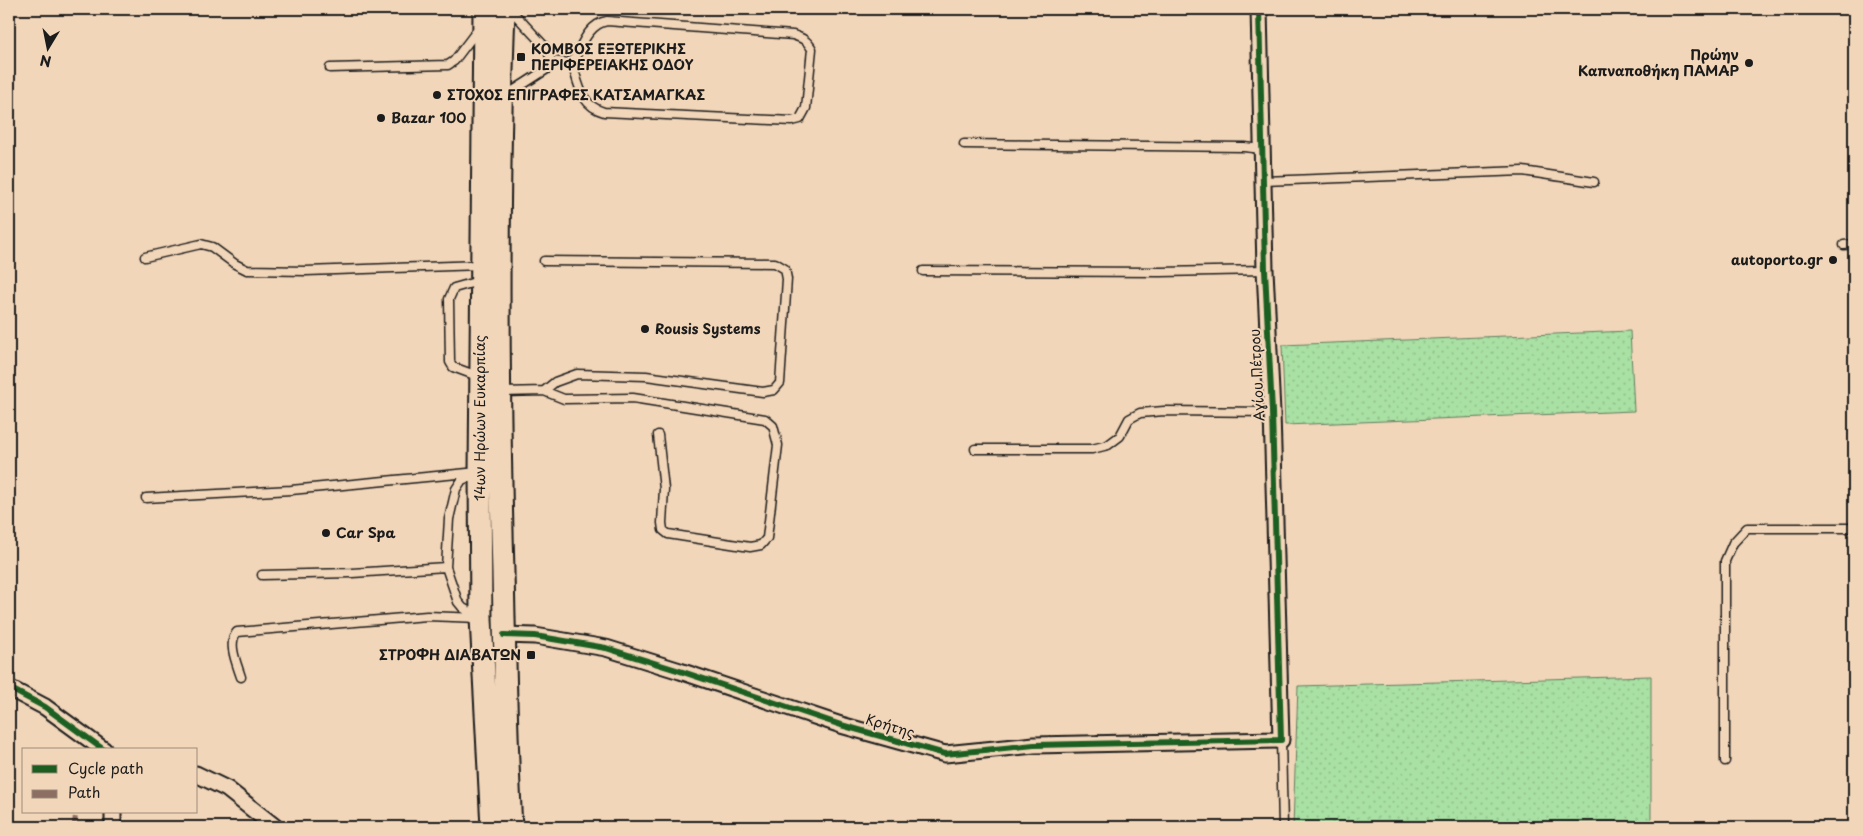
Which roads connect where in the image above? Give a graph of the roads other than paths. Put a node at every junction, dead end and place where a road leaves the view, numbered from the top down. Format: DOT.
graph roads {
  1 [pos="504,9"];
  2 [pos="510,9"];
  3 [pos="1259,9"];
  4 [pos="484,16"];
  5 [pos="551,61"];
  6 [pos="572,63"];
  7 [pos="330,68"];
  8 [pos="501,99"];
  9 [pos="964,144"];
  10 [pos="1262,149"];
  11 [pos="1263,181"];
  12 [pos="1594,182"];
  13 [pos="1854,244"];
  14 [pos="1844,245"];
  15 [pos="145,256"];
  16 [pos="544,261"];
  17 [pos="1265,270"];
  18 [pos="923,271"];
  19 [pos="481,273"];
  20 [pos="480,377"];
  21 [pos="544,391"];
  22 [pos="500,392"];
  23 [pos="1272,412"];
  24 [pos="658,435"];
  25 [pos="975,449"];
  26 [pos="480,472"];
  27 [pos="146,498"];
  28 [pos="1854,528"];
  29 [pos="446,568"];
  30 [pos="262,575"];
  31 [pos="481,618"];
  32 [pos="504,635"];
  33 [pos="241,677"];
  34 [pos="9,688"];
  35 [pos="1281,740"];
  36 [pos="101,748"];
  37 [pos="1726,761"];
  38 [pos="198,775"];
  39 [pos="113,814"];
  40 [pos="113,827"];
  41 [pos="275,827"];
  42 [pos="492,827"];
  43 [pos="511,827"];
  44 [pos="1284,827"];
  1 -- 8 [label="main road, 14ων Ηρώων Ευκαρπίας"];
  2 -- 5 [label="lane"];
  3 -- 10 [label="street, Αγίου Πέτρου"];
  4 -- 7 [label="lane"];
  4 -- 19 [label="main road, 14ων Ηρώων Ευκαρπίας"];
  5 -- 6 [label="lane"];
  5 -- 8 [label="lane"];
  6 -- 6 [label="lane"];
  8 -- 22 [label="main road, 14ων Ηρώων Ευκαρπίας"];
  9 -- 10 [label="lane"];
  10 -- 11 [label="street, Αγίου Πέτρου"];
  11 -- 12 [label="lane"];
  11 -- 17 [label="street, Αγίου Πέτρου"];
  13 -- 14 [label="lane"];
  15 -- 19 [label="lane"];
  16 -- 21 [label="lane"];
  17 -- 18 [label="lane"];
  17 -- 23 [label="street, Αγίου Πέτρου"];
  19 -- 20 [label="main road, 14ων Ηρώων Ευκαρπίας"];
  19 -- 20 [label="lane"];
  20 -- 26 [label="main road, 14ων Ηρώων Ευκαρπίας"];
  21 -- 22 [label="lane"];
  21 -- 24 [label="lane"];
  22 -- 32 [label="main road, 14ων Ηρώων Ευκαρπίας"];
  23 -- 25 [label="lane"];
  23 -- 35 [label="street, Αγίου Πέτρου"];
  26 -- 27 [label="lane"];
  26 -- 29 [label="lane"];
  26 -- 31 [label="main road, 14ων Ηρώων Ευκαρπίας"];
  28 -- 37 [label="lane"];
  29 -- 30 [label="lane"];
  29 -- 31 [label="lane"];
  31 -- 33 [label="lane"];
  31 -- 42 [label="main road, 14ων Ηρώων Ευκαρπίας"];
  32 -- 35 [label="street, Κρήτης"];
  32 -- 43 [label="main road, 14ων Ηρώων Ευκαρπίας"];
  34 -- 36 [label="street"];
  35 -- 44 [label="lane"];
  38 -- 41 [label="street"];
  39 -- 40 [label="street"];
}
